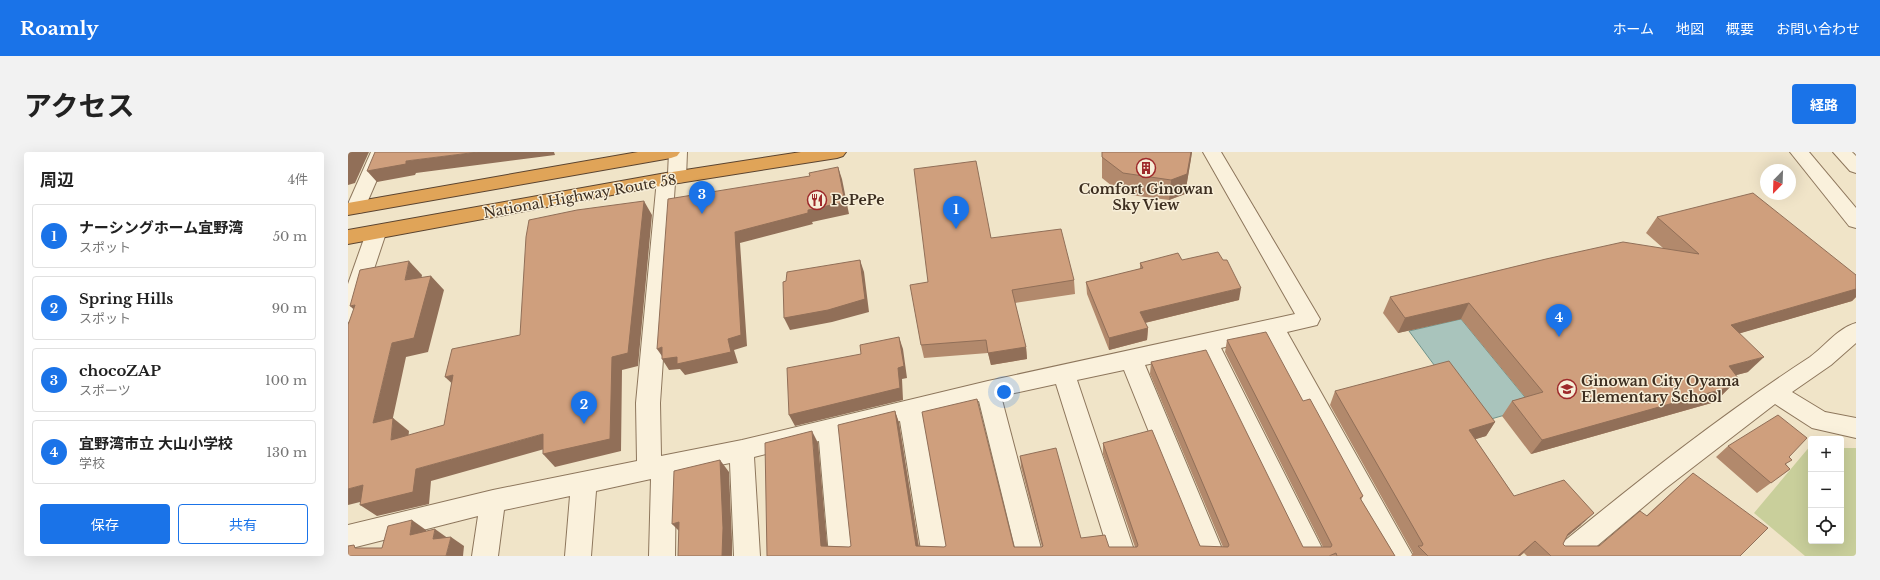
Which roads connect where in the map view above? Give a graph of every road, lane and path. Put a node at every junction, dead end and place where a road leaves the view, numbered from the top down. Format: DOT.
graph roads {
  1 [pos="380,152"];
  2 [pos="671,152"];
  3 [pos="678,152"];
  4 [pos="837,152"];
  5 [pos="1212,152"];
  6 [pos="1799,152"];
  7 [pos="1842,152"];
  8 [pos="1856,167"];
  9 [pos="672,179"];
  10 [pos="352,208"];
  11 [pos="1856,221"];
  12 [pos="376,232"];
  13 [pos="348,237"];
  14 [pos="348,314"];
  15 [pos="1272,326"];
  16 [pos="1856,331"];
  17 [pos="1207,343"];
  18 [pos="1131,359"];
  19 [pos="1064,374"];
  20 [pos="988,390"];
  21 [pos="1774,392"];
  22 [pos="910,410"];
  23 [pos="1856,428"];
  24 [pos="830,429"];
  25 [pos="742,450"];
  26 [pos="656,467"];
  27 [pos="584,481"];
  28 [pos="493,502"];
  29 [pos="348,537"];
  30 [pos="485,556"];
  31 [pos="578,556"];
  32 [pos="662,556"];
  33 [pos="747,556"];
  34 [pos="842,556"];
  35 [pos="936,556"];
  36 [pos="1030,556"];
  37 [pos="1123,556"];
  38 [pos="1212,556"];
  39 [pos="1313,556"];
  40 [pos="1400,556"];
  41 [pos="1566,556"];
  1 -- 10 [label="street"];
  2 -- 10 [label="highway, National Highway Route 58"];
  3 -- 9 [label="street"];
  4 -- 9 [label="highway, National Highway Route 58"];
  5 -- 15 [label="street"];
  6 -- 11 [label="street"];
  7 -- 8 [label="street"];
  9 -- 12 [label="highway, National Highway Route 58"];
  9 -- 26 [label="street"];
  12 -- 13 [label="highway, National Highway Route 58"];
  12 -- 14 [label="street"];
  15 -- 17 [label="street"];
  15 -- 40 [label="street"];
  16 -- 21 [label="street"];
  17 -- 18 [label="street"];
  17 -- 39 [label="street"];
  18 -- 19 [label="street"];
  18 -- 38 [label="street"];
  19 -- 20 [label="street"];
  19 -- 37 [label="street"];
  20 -- 22 [label="street"];
  20 -- 36 [label="street"];
  21 -- 23 [label="street"];
  21 -- 41 [label="street"];
  22 -- 24 [label="street"];
  22 -- 35 [label="street"];
  24 -- 25 [label="street"];
  24 -- 34 [label="street"];
  25 -- 26 [label="street"];
  25 -- 33 [label="street"];
  26 -- 27 [label="street"];
  26 -- 32 [label="street"];
  27 -- 28 [label="street"];
  27 -- 31 [label="street"];
  28 -- 29 [label="street"];
  28 -- 30 [label="street"];
}
